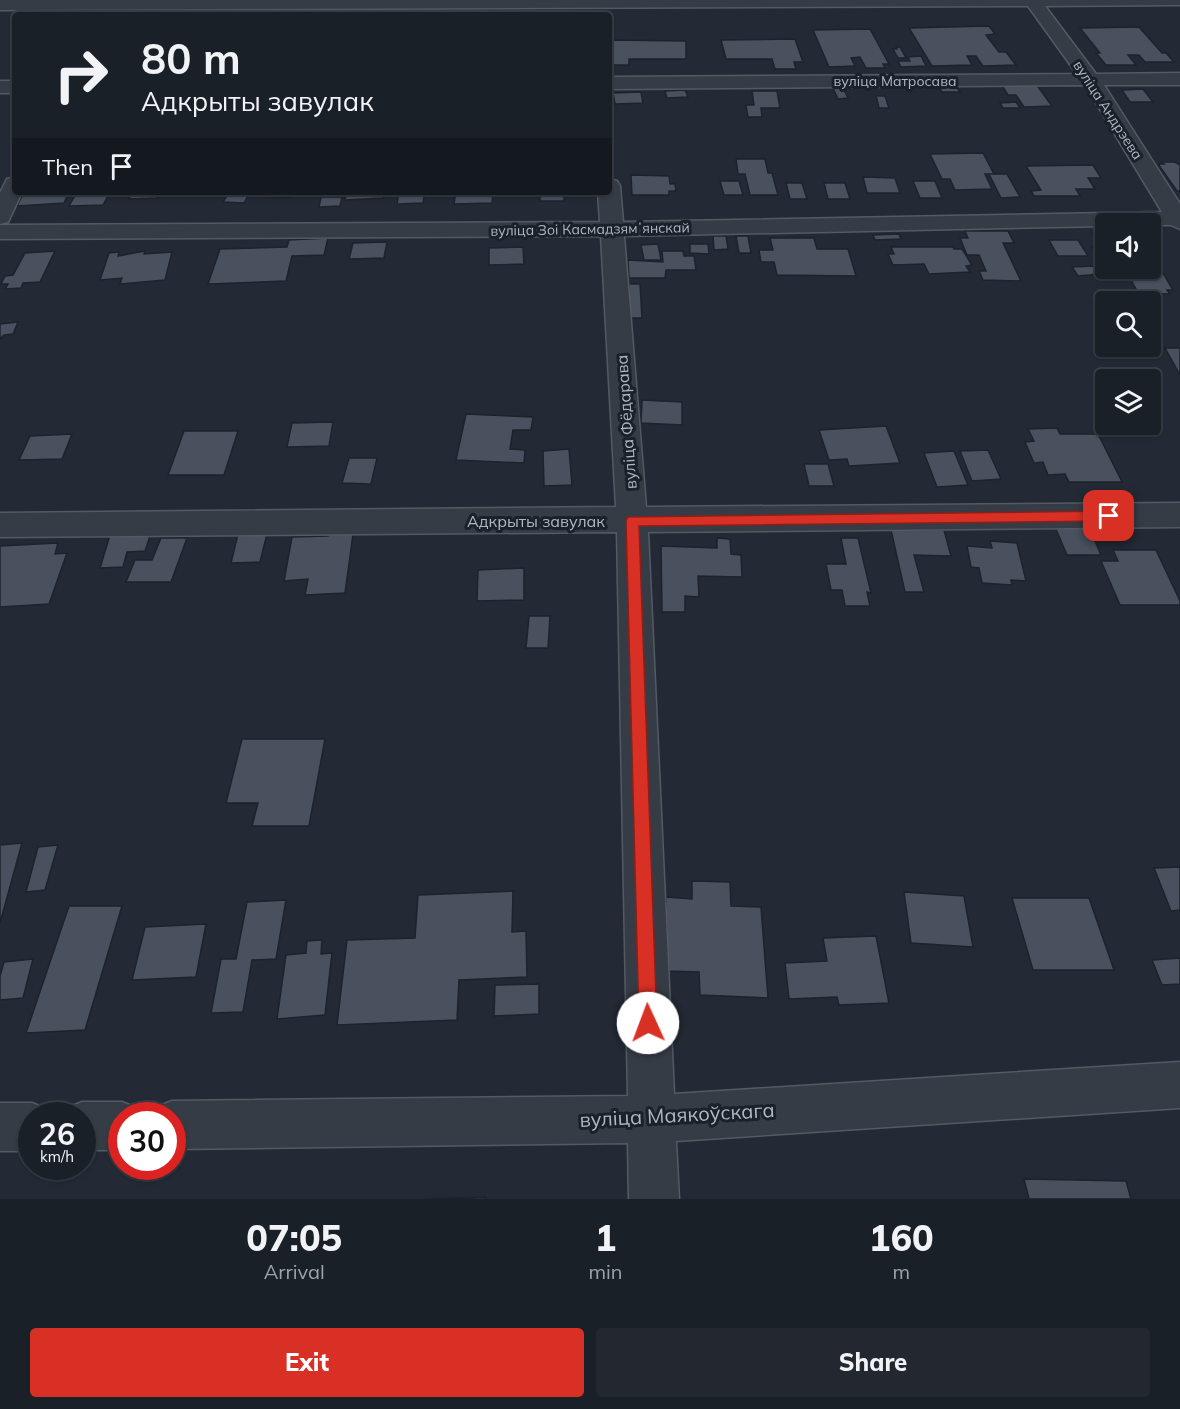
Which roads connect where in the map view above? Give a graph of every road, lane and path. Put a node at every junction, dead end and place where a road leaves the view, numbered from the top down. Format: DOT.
graph roads {
  1 [pos="1180,0"];
  2 [pos="918,1"];
  3 [pos="1033,1"];
  4 [pos="0,5"];
  5 [pos="610,8"];
  6 [pos="98,10"];
  7 [pos="1180,79"];
  8 [pos="1091,80"];
  9 [pos="612,83"];
  10 [pos="12,191"];
  11 [pos="610,195"];
  12 [pos="0,217"];
  13 [pos="1179,219"];
  14 [pos="614,230"];
  15 [pos="0,231"];
  16 [pos="1180,515"];
  17 [pos="632,521"];
  18 [pos="0,525"];
  19 [pos="1180,1084"];
  20 [pos="651,1119"];
  21 [pos="186,1125"];
  22 [pos="0,1127"];
  23 [pos="18,1127"];
  24 [pos="654,1199"];
  1 -- 3 [label="street"];
  2 -- 3 [label="street"];
  2 -- 5 [label="street"];
  3 -- 8 [label="street, вуліца Андрэева"];
  4 -- 6 [label="street"];
  5 -- 6 [label="street"];
  7 -- 8 [label="street, вуліца Матросава"];
  8 -- 9 [label="street, вуліца Матросава"];
  8 -- 13 [label="street, вуліца Андрэева"];
  10 -- 12 [label="street"];
  11 -- 14 [label="street, вуліца Фёдарава"];
  13 -- 14 [label="street, вуліца Зоі Касмадзямʼянскай"];
  14 -- 15 [label="street, вуліца Зоі Касмадзямʼянскай"];
  14 -- 17 [label="street, вуліца Фёдарава"];
  16 -- 17 [label="street, Адкрыты завулак"];
  17 -- 18 [label="street, Адкрыты завулак"];
  17 -- 20 [label="street, вуліца Фёдарава"];
  19 -- 20 [label="street, вуліца Маякоўскага"];
  20 -- 21 [label="street, вуліца Маякоўскага"];
  20 -- 24 [label="street, вуліца Фёдарава"];
  22 -- 23 [label="street"];
}
